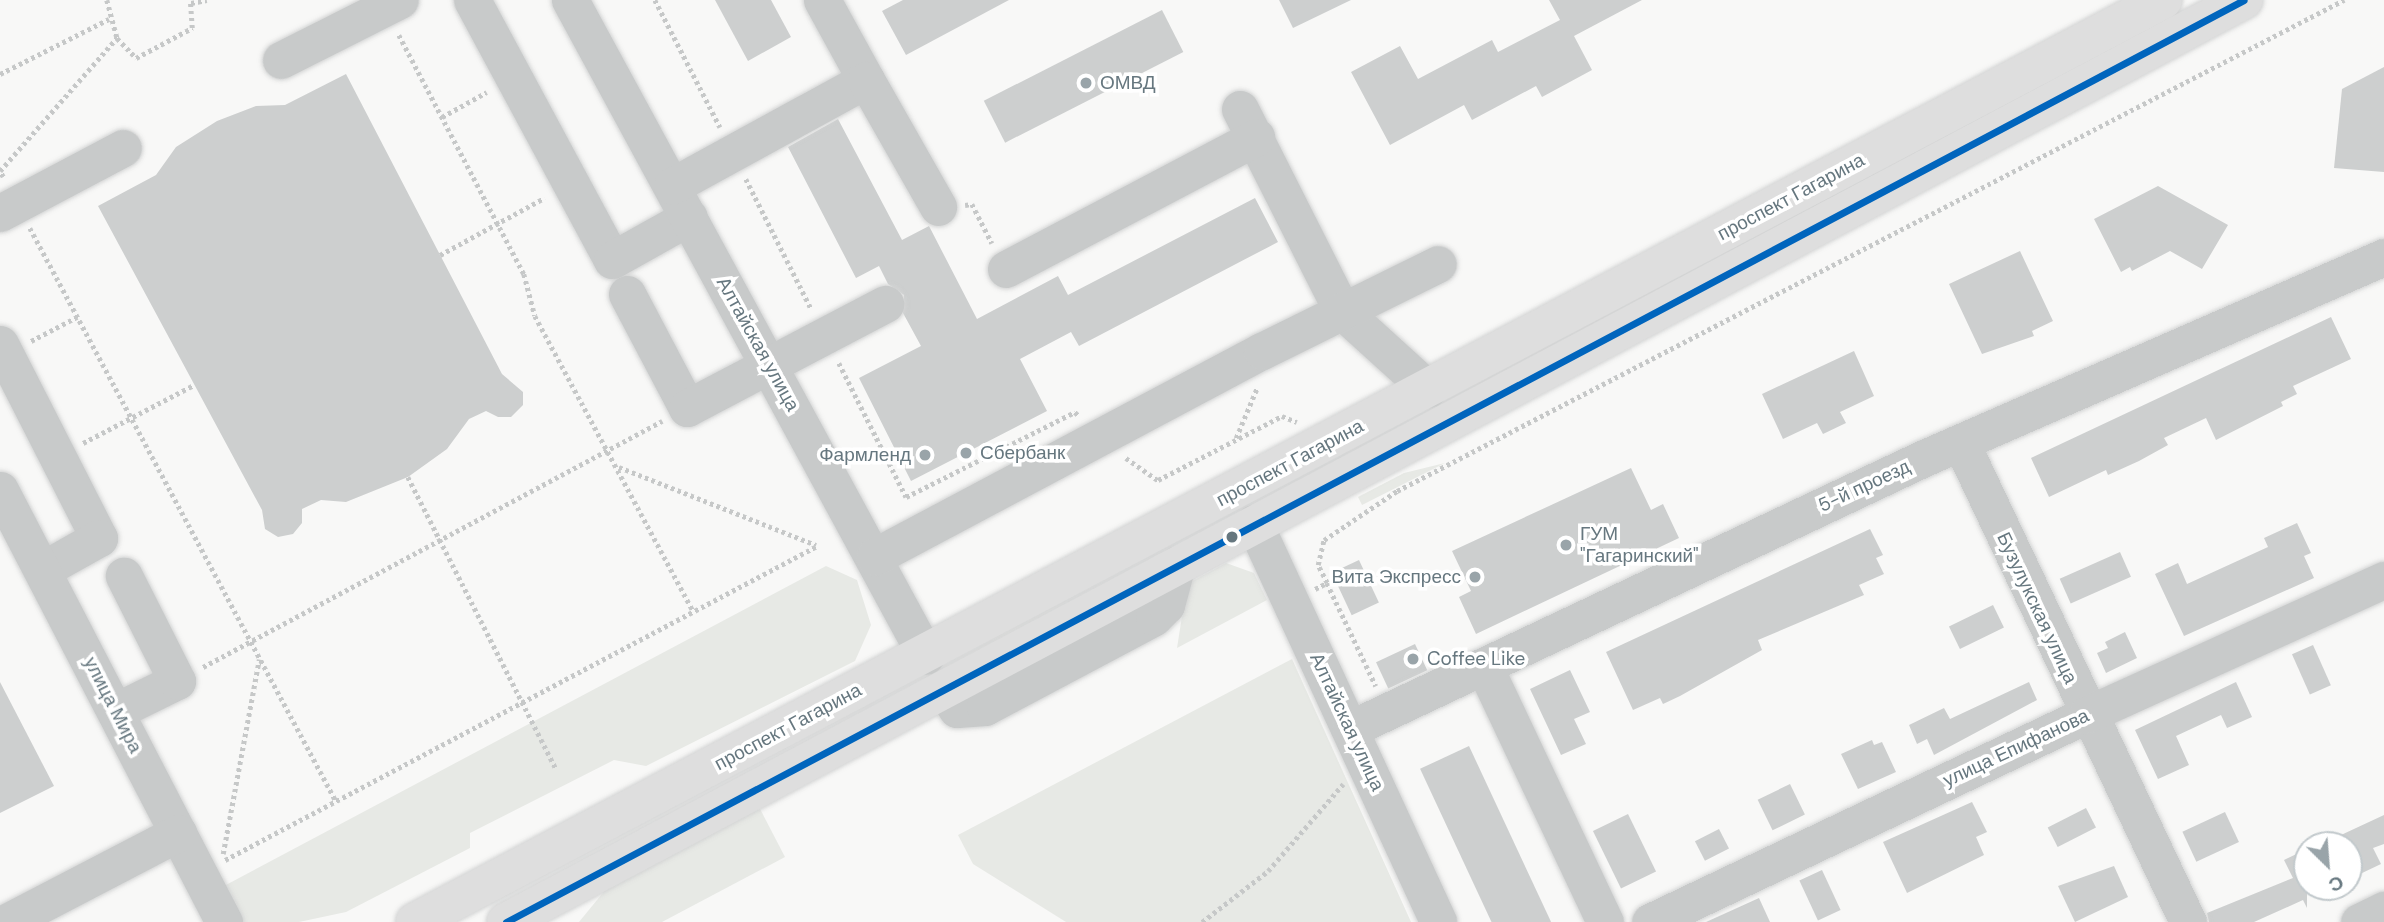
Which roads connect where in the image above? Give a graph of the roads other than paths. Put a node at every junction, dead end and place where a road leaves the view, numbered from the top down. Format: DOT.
graph roads {
  1 [pos="472,0"];
  2 [pos="570,0"];
  3 [pos="822,0"];
  4 [pos="2163,0"];
  5 [pos="2244,0"];
  6 [pos="392,4"];
  7 [pos="281,60"];
  8 [pos="866,80"];
  9 [pos="123,148"];
  10 [pos="680,202"];
  11 [pos="938,207"];
  12 [pos="9,208"];
  13 [pos="2384,257"];
  14 [pos="1438,264"];
  15 [pos="1006,269"];
  16 [pos="627,294"];
  17 [pos="885,304"];
  18 [pos="1342,311"];
  19 [pos="3,349"];
  20 [pos="768,363"];
  21 [pos="1428,389"];
  22 [pos="1962,445"];
  23 [pos="0,492"];
  24 [pos="1245,507"];
  25 [pos="874,557"];
  26 [pos="42,570"];
  27 [pos="124,576"];
  28 [pos="2384,580"];
  29 [pos="926,656"];
  30 [pos="1484,666"];
  31 [pos="944,690"];
  32 [pos="116,711"];
  33 [pos="2086,715"];
  34 [pos="1357,745"];
  35 [pos="178,833"];
  36 [pos="2384,910"];
  37 [pos="418,921"];
  38 [pos="7,922"];
  39 [pos="224,922"];
  40 [pos="506,922"];
  41 [pos="1438,922"];
  42 [pos="1605,922"];
  43 [pos="1650,922"];
  44 [pos="2188,922"];
  45 [pos="2359,922"];
  1 -- 10 [label="street"];
  2 -- 10 [label="street, Алтайская улица"];
  3 -- 8 [label="street"];
  4 -- 21 [label="main road, проспект Гагарина"];
  5 -- 24 [label="main road, проспект Гагарина"];
  6 -- 7 [label="street"];
  8 -- 10 [label="street"];
  8 -- 11 [label="street"];
  9 -- 12 [label="street"];
  10 -- 20 [label="street, Алтайская улица"];
  13 -- 22 [label="street, 5-й проезд"];
  14 -- 18 [label="street"];
  15 -- 18 [label="street"];
  16 -- 20 [label="street"];
  17 -- 20 [label="street"];
  18 -- 21 [label="street"];
  18 -- 25 [label="street"];
  19 -- 26 [label="street"];
  20 -- 25 [label="street, Алтайская улица"];
  21 -- 24 [label="main road, проспект Гагарина"];
  22 -- 30 [label="street, 5-й проезд"];
  22 -- 33 [label="street, Бузулукская улица"];
  23 -- 26 [label="street, улица Мира"];
  24 -- 29 [label="main road, проспект Гагарина"];
  24 -- 31 [label="main road, проспект Гагарина"];
  24 -- 34 [label="street, Алтайская улица"];
  25 -- 29 [label="street, Алтайская улица"];
  26 -- 32 [label="street, улица Мира"];
  27 -- 32 [label="street"];
  28 -- 33 [label="street, улица Епифанова"];
  29 -- 31 [label="main road, Алтайская улица"];
  29 -- 37 [label="main road, проспект Гагарина"];
  30 -- 34 [label="street, 5-й проезд"];
  30 -- 42 [label="street"];
  31 -- 40 [label="main road, проспект Гагарина"];
  32 -- 35 [label="street, улица Мира"];
  33 -- 43 [label="street, улица Епифанова"];
  33 -- 44 [label="street, Бузулукская улица"];
  34 -- 41 [label="street, Алтайская улица"];
  35 -- 38 [label="street"];
  35 -- 39 [label="street, улица Мира"];
  36 -- 45 [label="street"];
}
